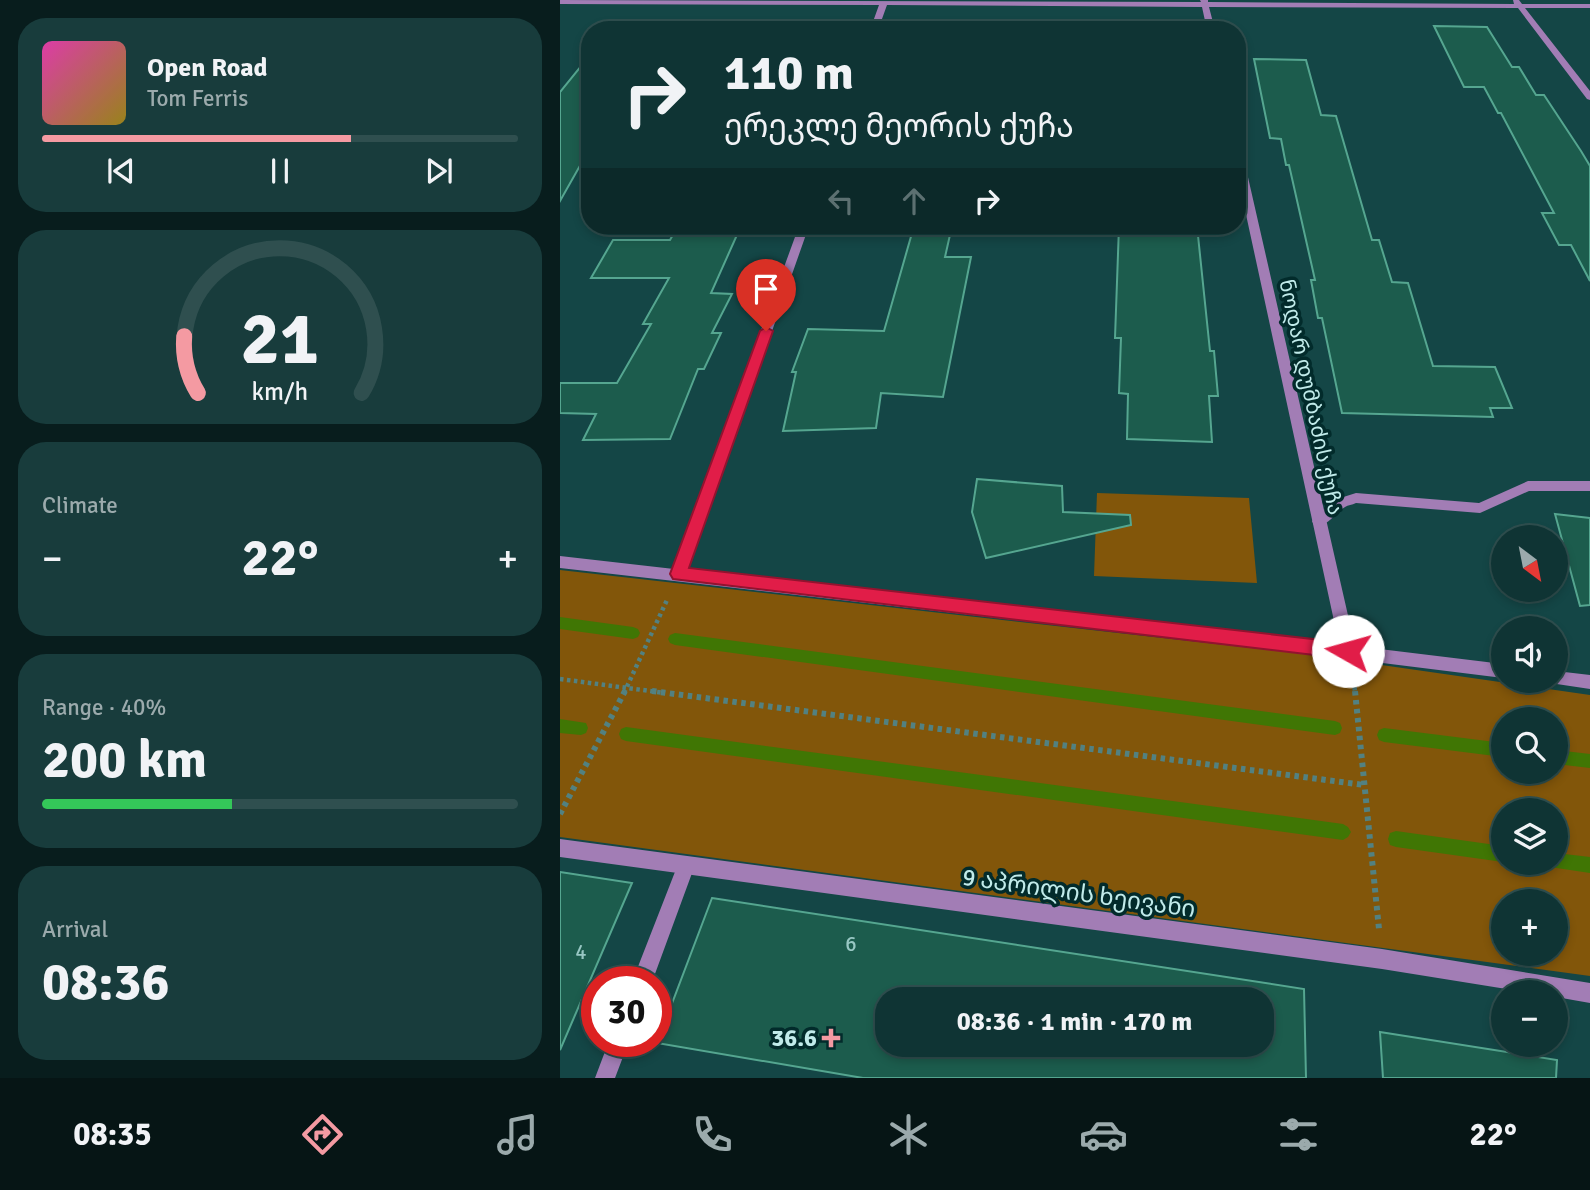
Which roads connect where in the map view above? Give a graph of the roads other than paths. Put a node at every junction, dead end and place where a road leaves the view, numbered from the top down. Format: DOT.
graph roads {
  1 [pos="560,2"];
  2 [pos="884,2"];
  3 [pos="1205,2"];
  4 [pos="1518,3"];
  5 [pos="1590,6"];
  6 [pos="877,21"];
  7 [pos="1208,21"];
  8 [pos="1590,97"];
  9 [pos="1246,192"];
  10 [pos="801,235"];
  11 [pos="1590,486"];
  12 [pos="1319,521"];
  13 [pos="560,562"];
  14 [pos="679,574"];
  15 [pos="1350,651"];
  16 [pos="1491,669"];
  17 [pos="1568,679"];
  18 [pos="1590,682"];
  19 [pos="560,848"];
  20 [pos="686,865"];
  21 [pos="648,966"];
  22 [pos="1590,993"];
  23 [pos="613,1057"];
  24 [pos="605,1078"];
  1 -- 2 [label="street"];
  2 -- 3 [label="street"];
  2 -- 6 [label="street"];
  3 -- 4 [label="street"];
  3 -- 7 [label="street"];
  4 -- 5 [label="street"];
  4 -- 8 [label="street"];
  9 -- 12 [label="street, ნოდარ დუმბაძის ქუჩა"];
  10 -- 14 [label="street"];
  11 -- 12 [label="street"];
  12 -- 15 [label="street, ნოდარ დუმბაძის ქუჩა"];
  13 -- 14 [label="street"];
  14 -- 15 [label="street"];
  15 -- 16 [label="street"];
  17 -- 18 [label="street"];
  19 -- 20 [label="street, 9 აპრილის ხეივანი"];
  20 -- 21 [label="street"];
  20 -- 22 [label="street, 9 აპრილის ხეივანი"];
  23 -- 24 [label="street"];
}
